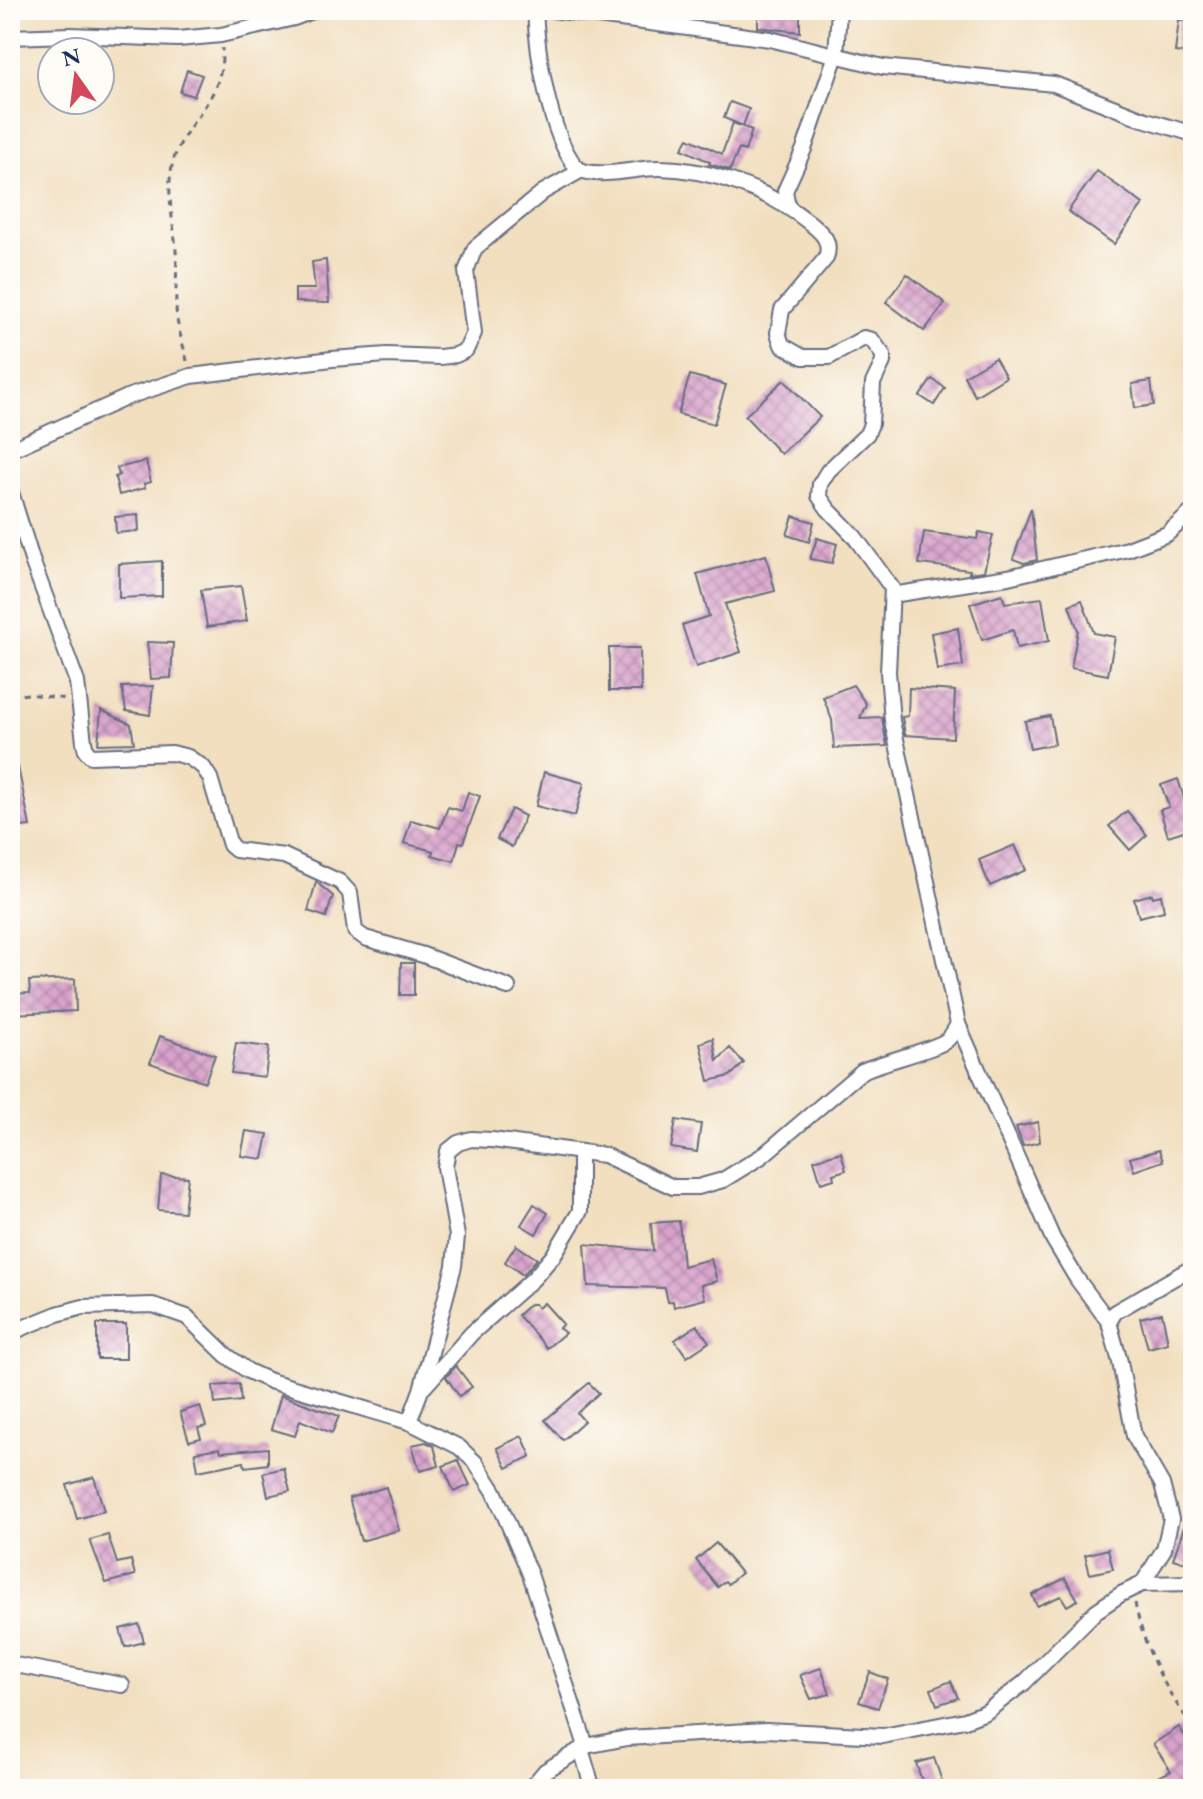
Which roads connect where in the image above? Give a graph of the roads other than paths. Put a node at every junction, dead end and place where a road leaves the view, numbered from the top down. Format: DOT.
graph roads {
  1 [pos="315,10"];
  2 [pos="535,10"];
  3 [pos="553,10"];
  4 [pos="839,10"];
  5 [pos="10,37"];
  6 [pos="836,55"];
  7 [pos="1193,134"];
  8 [pos="580,171"];
  9 [pos="788,206"];
  10 [pos="10,450"];
  11 [pos="10,489"];
  12 [pos="1193,511"];
  13 [pos="892,595"];
  14 [pos="508,987"];
  15 [pos="958,1024"];
  16 [pos="580,1154"];
  17 [pos="1193,1267"];
  18 [pos="1109,1322"];
  19 [pos="10,1333"];
  20 [pos="421,1390"];
  21 [pos="409,1422"];
  22 [pos="1193,1583"];
  23 [pos="1138,1586"];
  24 [pos="10,1664"];
  25 [pos="122,1685"];
  26 [pos="583,1747"];
  27 [pos="530,1789"];
  28 [pos="593,1789"];
  1 -- 5 [label="street"];
  2 -- 8 [label="street"];
  3 -- 6 [label="street"];
  4 -- 6 [label="street"];
  6 -- 7 [label="street"];
  6 -- 9 [label="street"];
  8 -- 9 [label="street"];
  8 -- 10 [label="street"];
  9 -- 13 [label="street"];
  11 -- 14 [label="street"];
  12 -- 13 [label="street"];
  13 -- 15 [label="street"];
  15 -- 16 [label="street"];
  15 -- 18 [label="street"];
  16 -- 20 [label="street"];
  16 -- 20 [label="street"];
  17 -- 18 [label="street"];
  18 -- 23 [label="street"];
  19 -- 21 [label="street"];
  20 -- 21 [label="street"];
  21 -- 26 [label="street"];
  22 -- 23 [label="street"];
  23 -- 26 [label="street"];
  24 -- 25 [label="street"];
  26 -- 27 [label="street"];
  26 -- 28 [label="street"];
}
